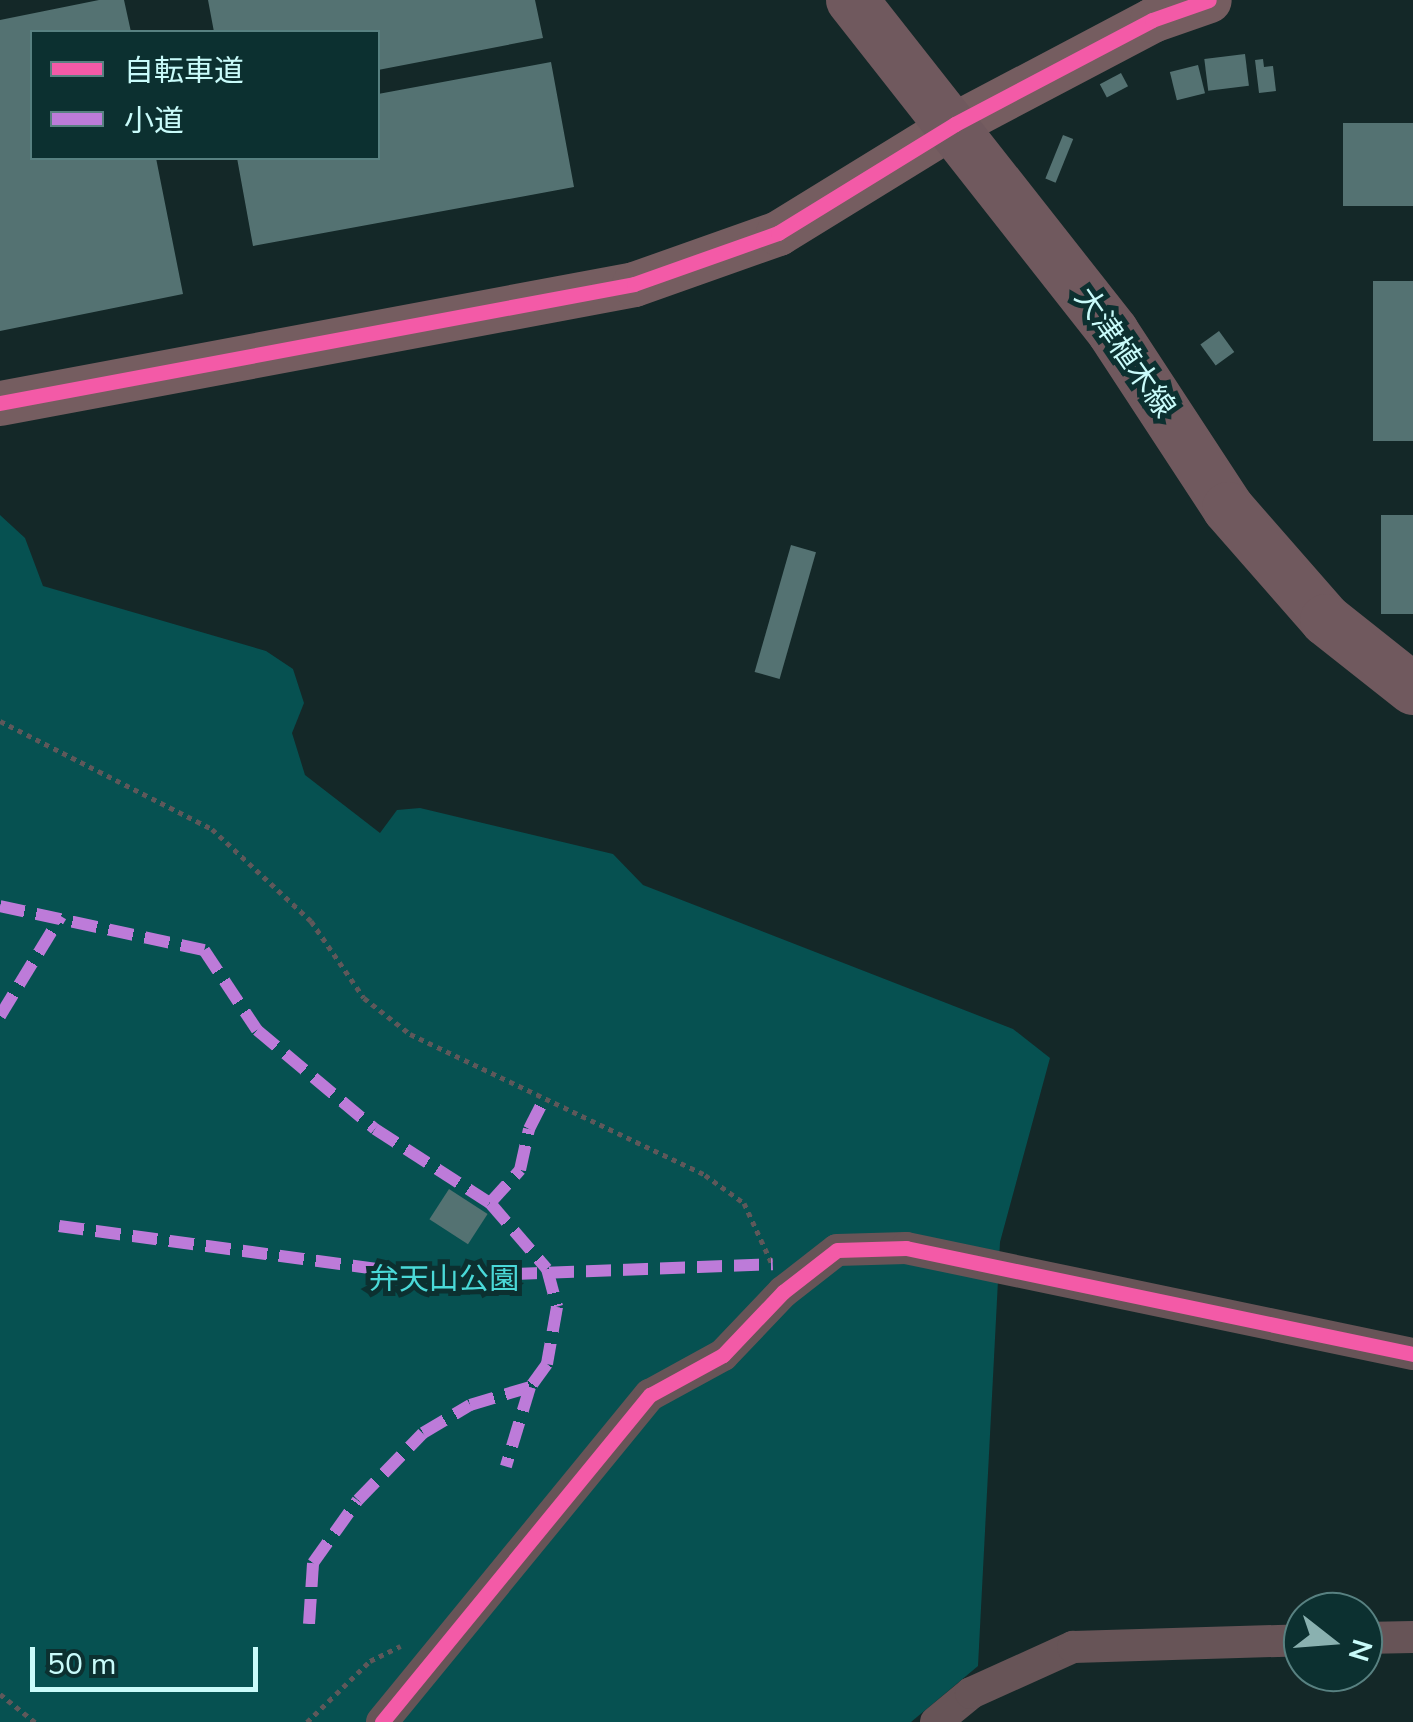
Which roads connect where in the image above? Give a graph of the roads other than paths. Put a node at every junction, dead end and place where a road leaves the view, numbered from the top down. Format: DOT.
graph roads {
  1 [pos="852,0"];
  2 [pos="1209,0"];
  3 [pos="1148,10"];
  4 [pos="955,124"];
  5 [pos="0,404"];
  6 [pos="1413,688"];
  7 [pos="1413,1354"];
  8 [pos="1413,1637"];
  9 [pos="1383,1638"];
  10 [pos="1283,1641"];
  11 [pos="382,1722"];
  12 [pos="936,1722"];
  1 -- 4 [label="main road, 大津植木線"];
  2 -- 3 [label="street"];
  3 -- 4 [label="street"];
  4 -- 5 [label="street"];
  4 -- 6 [label="main road, 大津植木線"];
  7 -- 11 [label="street"];
  8 -- 9 [label="street"];
  10 -- 12 [label="street"];
}
